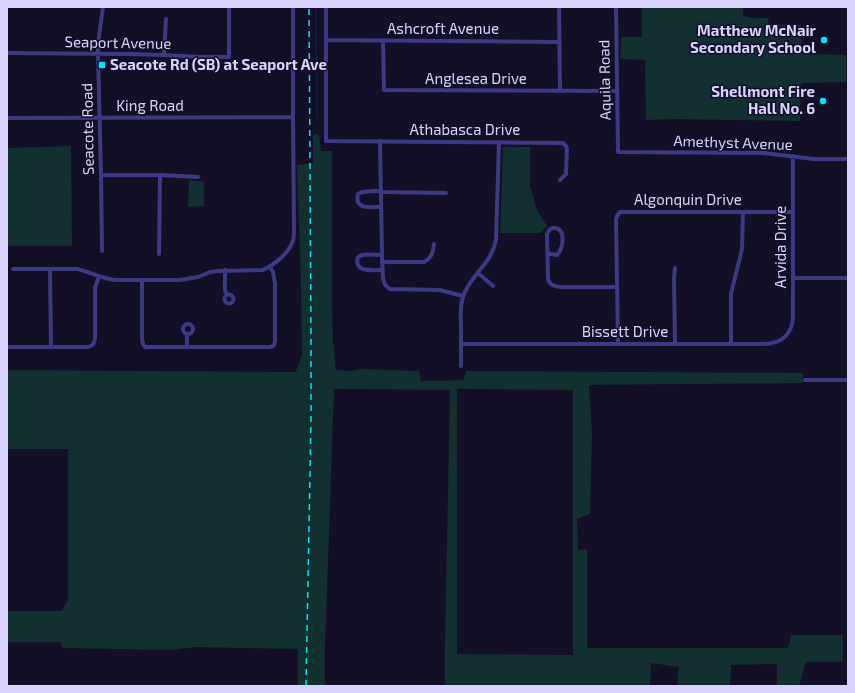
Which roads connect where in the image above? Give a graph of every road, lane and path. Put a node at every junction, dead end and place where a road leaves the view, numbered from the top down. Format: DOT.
graph roads {
  1 [pos="103,7"];
  2 [pos="229,7"];
  3 [pos="293,7"];
  4 [pos="326,7"];
  5 [pos="559,7"];
  6 [pos="616,7"];
  7 [pos="166,19"];
  8 [pos="326,40"];
  9 [pos="383,40"];
  10 [pos="559,42"];
  11 [pos="7,53"];
  12 [pos="98,54"];
  13 [pos="164,55"];
  14 [pos="560,91"];
  15 [pos="617,91"];
  16 [pos="293,117"];
  17 [pos="7,118"];
  18 [pos="100,118"];
  19 [pos="380,141"];
  20 [pos="498,142"];
  21 [pos="618,152"];
  22 [pos="793,156"];
  23 [pos="848,159"];
  24 [pos="101,175"];
  25 [pos="160,175"];
  26 [pos="198,177"];
  27 [pos="560,180"];
  28 [pos="380,192"];
  29 [pos="446,193"];
  30 [pos="381,207"];
  31 [pos="743,212"];
  32 [pos="792,212"];
  33 [pos="434,244"];
  34 [pos="102,251"];
  35 [pos="548,252"];
  36 [pos="159,254"];
  37 [pos="382,255"];
  38 [pos="382,262"];
  39 [pos="270,267"];
  40 [pos="675,268"];
  41 [pos="13,269"];
  42 [pos="50,270"];
  43 [pos="225,270"];
  44 [pos="383,270"];
  45 [pos="478,273"];
  46 [pos="99,276"];
  47 [pos="793,278"];
  48 [pos="848,278"];
  49 [pos="142,280"];
  50 [pos="493,286"];
  51 [pos="617,287"];
  52 [pos="227,295"];
  53 [pos="463,296"];
  54 [pos="187,334"];
  55 [pos="786,336"];
  56 [pos="618,343"];
  57 [pos="461,344"];
  58 [pos="675,344"];
  59 [pos="731,344"];
  60 [pos="7,347"];
  61 [pos="51,347"];
  62 [pos="187,347"];
  63 [pos="461,366"];
  64 [pos="805,380"];
  65 [pos="848,380"];
  1 -- 12 [label="street, Seacote Road"];
  2 -- 13 [label="street, Seaport Avenue"];
  3 -- 16 [label="street"];
  4 -- 8 [label="street"];
  5 -- 10 [label="street"];
  6 -- 15 [label="street, Aquila Road"];
  7 -- 13 [label="street"];
  8 -- 9 [label="street, Ashcroft Avenue"];
  8 -- 19 [label="street, Athabasca Drive"];
  9 -- 10 [label="street, Ashcroft Avenue"];
  9 -- 14 [label="street, Anglesea Drive"];
  10 -- 14 [label="street"];
  11 -- 12 [label="street, Seaport Avenue"];
  12 -- 13 [label="street, Seaport Avenue"];
  12 -- 18 [label="street, Seacote Road"];
  14 -- 15 [label="street, Anglesea Drive"];
  15 -- 21 [label="street, Aquila Road"];
  16 -- 18 [label="street, King Road"];
  16 -- 39 [label="street"];
  17 -- 18 [label="street, King Road"];
  18 -- 24 [label="street, Seacote Road"];
  19 -- 20 [label="street, Athabasca Drive"];
  19 -- 28 [label="street"];
  20 -- 27 [label="street, Athabasca Drive"];
  20 -- 45 [label="street"];
  21 -- 22 [label="street, Amethyst Avenue"];
  22 -- 23 [label="street, Amethyst Avenue"];
  22 -- 32 [label="street, Arvida Drive"];
  24 -- 25 [label="street"];
  24 -- 34 [label="street, Seacote Road"];
  25 -- 26 [label="street"];
  25 -- 36 [label="street"];
  28 -- 29 [label="street"];
  28 -- 30 [label="street"];
  28 -- 30 [label="street"];
  30 -- 37 [label="street"];
  31 -- 32 [label="street, Algonquin Drive"];
  31 -- 51 [label="street, Algonquin Drive"];
  31 -- 59 [label="street"];
  32 -- 47 [label="street, Arvida Drive"];
  33 -- 38 [label="street"];
  35 -- 35 [label="street"];
  35 -- 51 [label="street"];
  37 -- 38 [label="street"];
  37 -- 44 [label="street"];
  38 -- 44 [label="street"];
  39 -- 43 [label="street"];
  39 -- 62 [label="street"];
  40 -- 58 [label="street"];
  41 -- 42 [label="street"];
  42 -- 46 [label="street"];
  42 -- 61 [label="street"];
  43 -- 49 [label="street"];
  43 -- 52 [label="street"];
  44 -- 53 [label="street"];
  45 -- 50 [label="street"];
  45 -- 53 [label="street"];
  46 -- 49 [label="street"];
  46 -- 61 [label="street"];
  47 -- 48 [label="street"];
  47 -- 55 [label="street, Arvida Drive"];
  49 -- 62 [label="street"];
  51 -- 56 [label="street, Algonquin Drive"];
  53 -- 57 [label="street"];
  54 -- 62 [label="street"];
  55 -- 59 [label="street, Bissett Drive"];
  56 -- 57 [label="street, Bissett Drive"];
  56 -- 58 [label="street, Bissett Drive"];
  57 -- 63 [label="street"];
  58 -- 59 [label="street, Bissett Drive"];
  60 -- 61 [label="street"];
  64 -- 65 [label="street"];
}
